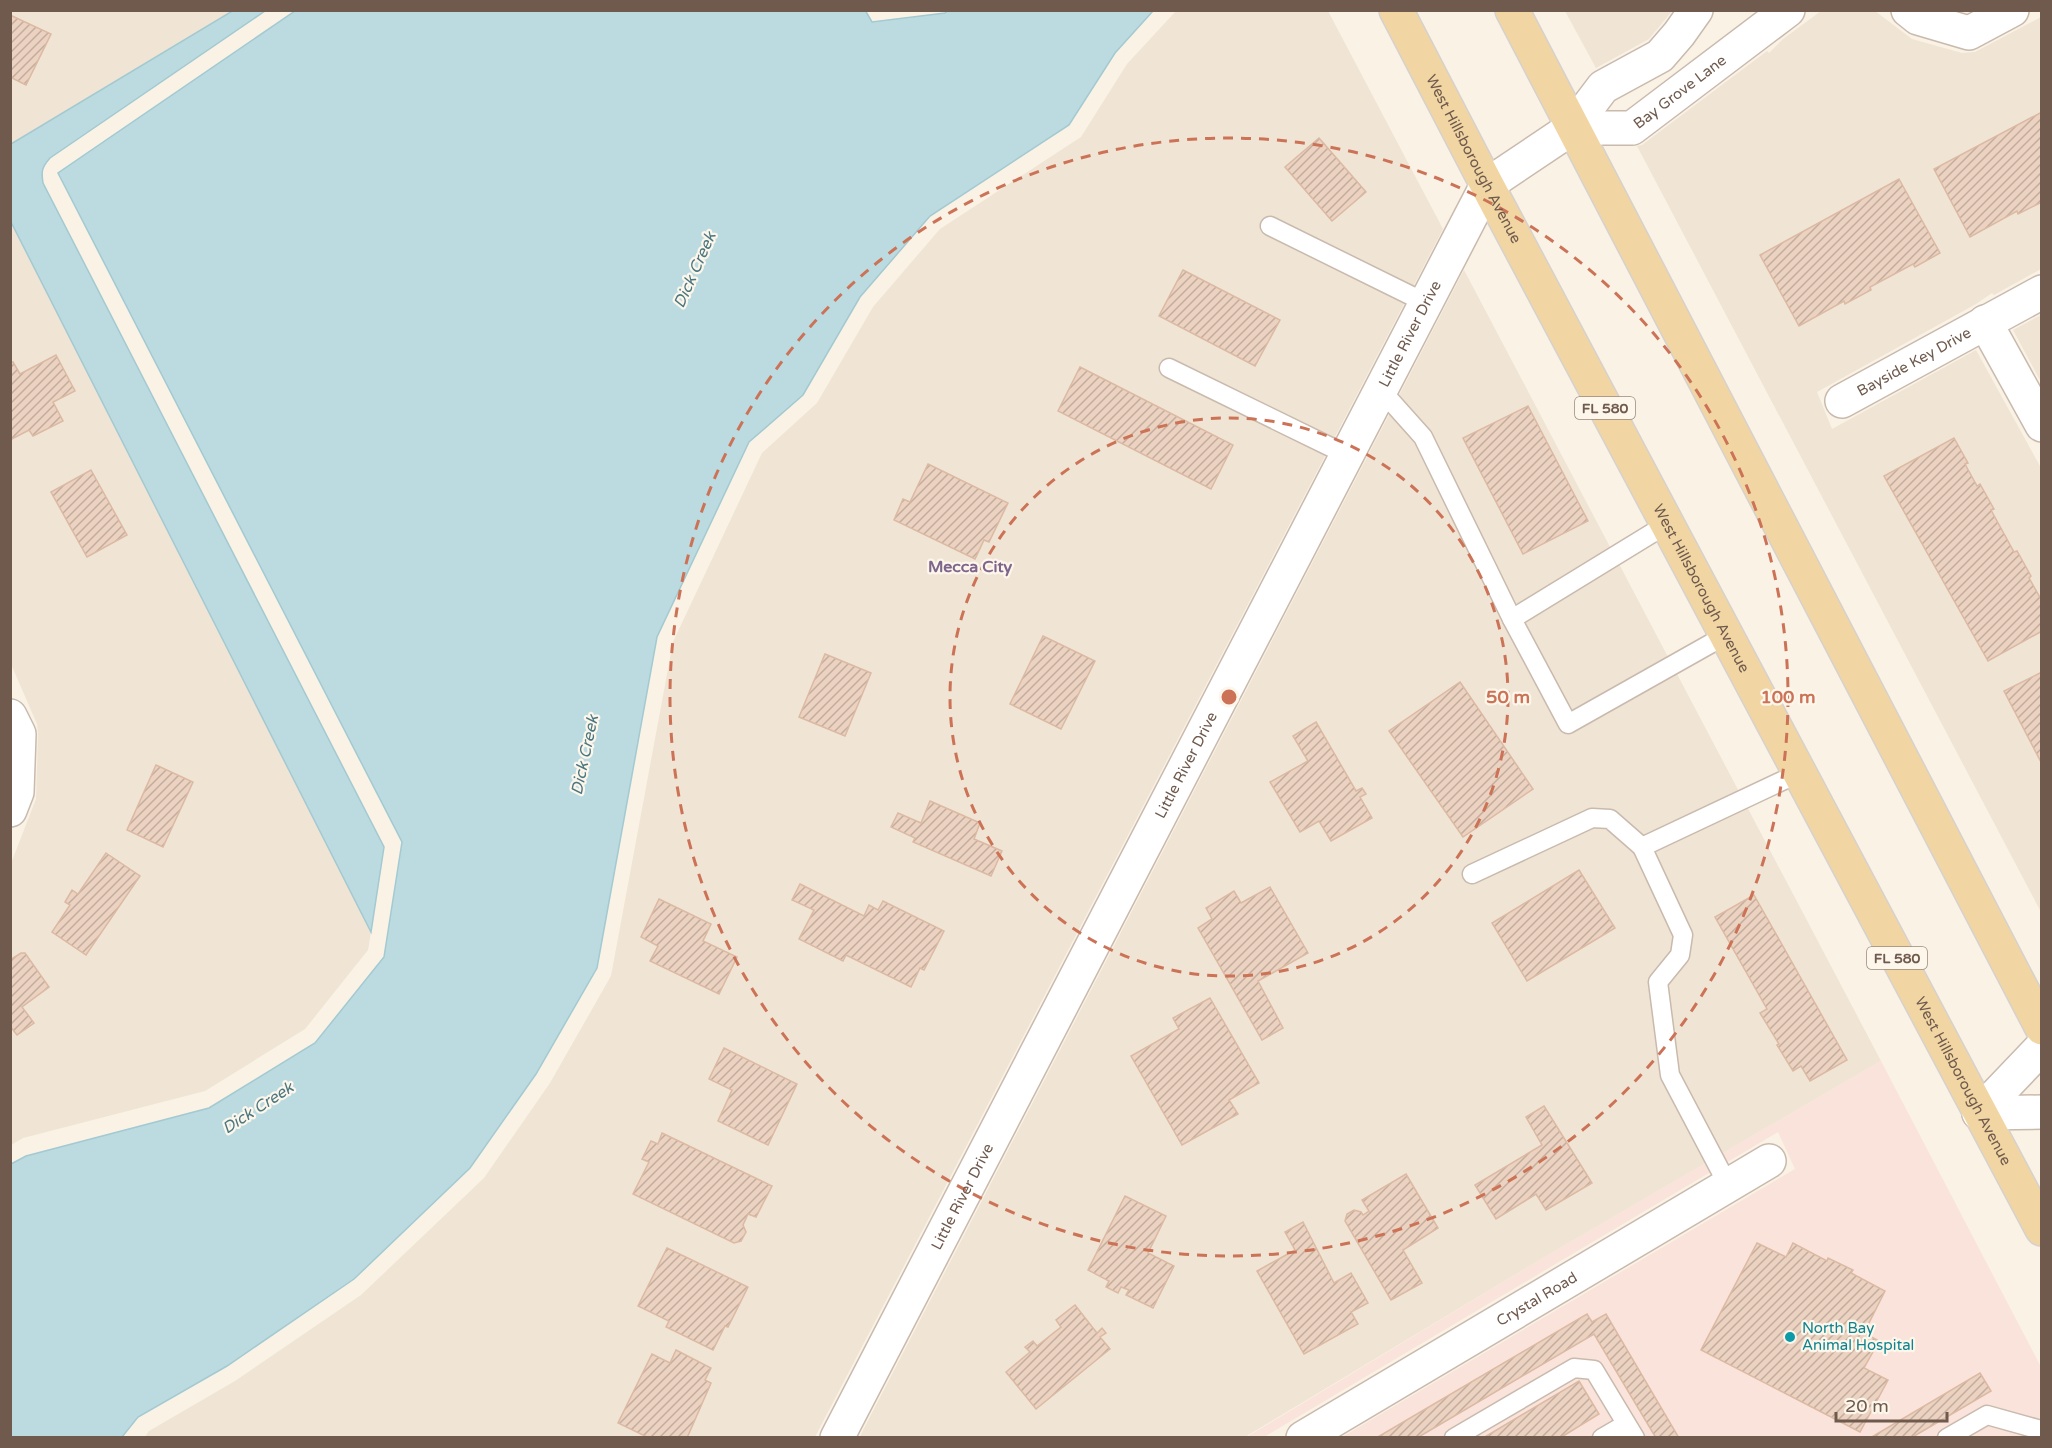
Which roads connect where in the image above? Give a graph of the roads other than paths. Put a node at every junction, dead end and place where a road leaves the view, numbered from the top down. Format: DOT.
graph roads {
  1 [pos="1396,10"];
  2 [pos="1512,10"];
  3 [pos="1696,10"];
  4 [pos="1908,10"];
  5 [pos="2012,10"];
  6 [pos="1773,15"];
  7 [pos="1572,128"];
  8 [pos="1487,185"];
  9 [pos="1270,226"];
  10 [pos="2042,292"];
  11 [pos="1426,303"];
  12 [pos="1985,322"];
  13 [pos="1169,368"];
  14 [pos="1381,390"];
  15 [pos="1842,401"];
  16 [pos="2042,425"];
  17 [pos="1347,455"];
  18 [pos="1667,524"];
  19 [pos="1512,619"];
  20 [pos="1726,635"];
  21 [pos="10,716"];
  22 [pos="1799,773"];
  23 [pos="10,810"];
  24 [pos="1642,847"];
  25 [pos="1472,874"];
  26 [pos="2042,1028"];
  27 [pos="2042,1047"];
  28 [pos="2042,1112"];
  29 [pos="1979,1113"];
  30 [pos="1769,1161"];
  31 [pos="1728,1185"];
  32 [pos="2042,1229"];
  33 [pos="1630,1430"];
  34 [pos="837,1437"];
  35 [pos="1303,1437"];
  36 [pos="1454,1437"];
  37 [pos="1602,1437"];
  38 [pos="1947,1437"];
  39 [pos="2039,1437"];
  1 -- 8 [label="main road, West Hillsborough Avenue / FL 580"];
  2 -- 7 [label="main road"];
  3 -- 7 [label="street"];
  4 -- 5 [label="street"];
  6 -- 7 [label="street, Bay Grove Lane"];
  7 -- 8 [label="street, Little River Drive"];
  7 -- 26 [label="main road"];
  8 -- 11 [label="street, Little River Drive"];
  8 -- 18 [label="main road, West Hillsborough Avenue / FL 580"];
  9 -- 11 [label="lane"];
  10 -- 12 [label="street, Bayside Key Drive"];
  11 -- 14 [label="street, Little River Drive"];
  12 -- 15 [label="street, Bayside Key Drive"];
  12 -- 16 [label="street, Bayside Key Drive"];
  13 -- 17 [label="lane"];
  14 -- 17 [label="street, Little River Drive"];
  14 -- 19 [label="lane"];
  17 -- 34 [label="street, Little River Drive"];
  18 -- 19 [label="lane"];
  18 -- 20 [label="main road, West Hillsborough Avenue / FL 580"];
  19 -- 20 [label="lane"];
  20 -- 22 [label="main road, West Hillsborough Avenue / FL 580"];
  21 -- 23 [label="street"];
  22 -- 24 [label="lane"];
  22 -- 29 [label="main road, West Hillsborough Avenue / FL 580"];
  24 -- 25 [label="lane"];
  24 -- 31 [label="lane"];
  27 -- 29 [label="street"];
  28 -- 29 [label="street"];
  29 -- 32 [label="main road, West Hillsborough Avenue / FL 580"];
  30 -- 31 [label="street, Crystal Road"];
  31 -- 35 [label="street, Crystal Road"];
  33 -- 36 [label="lane"];
  33 -- 37 [label="lane"];
  38 -- 39 [label="lane"];
}
